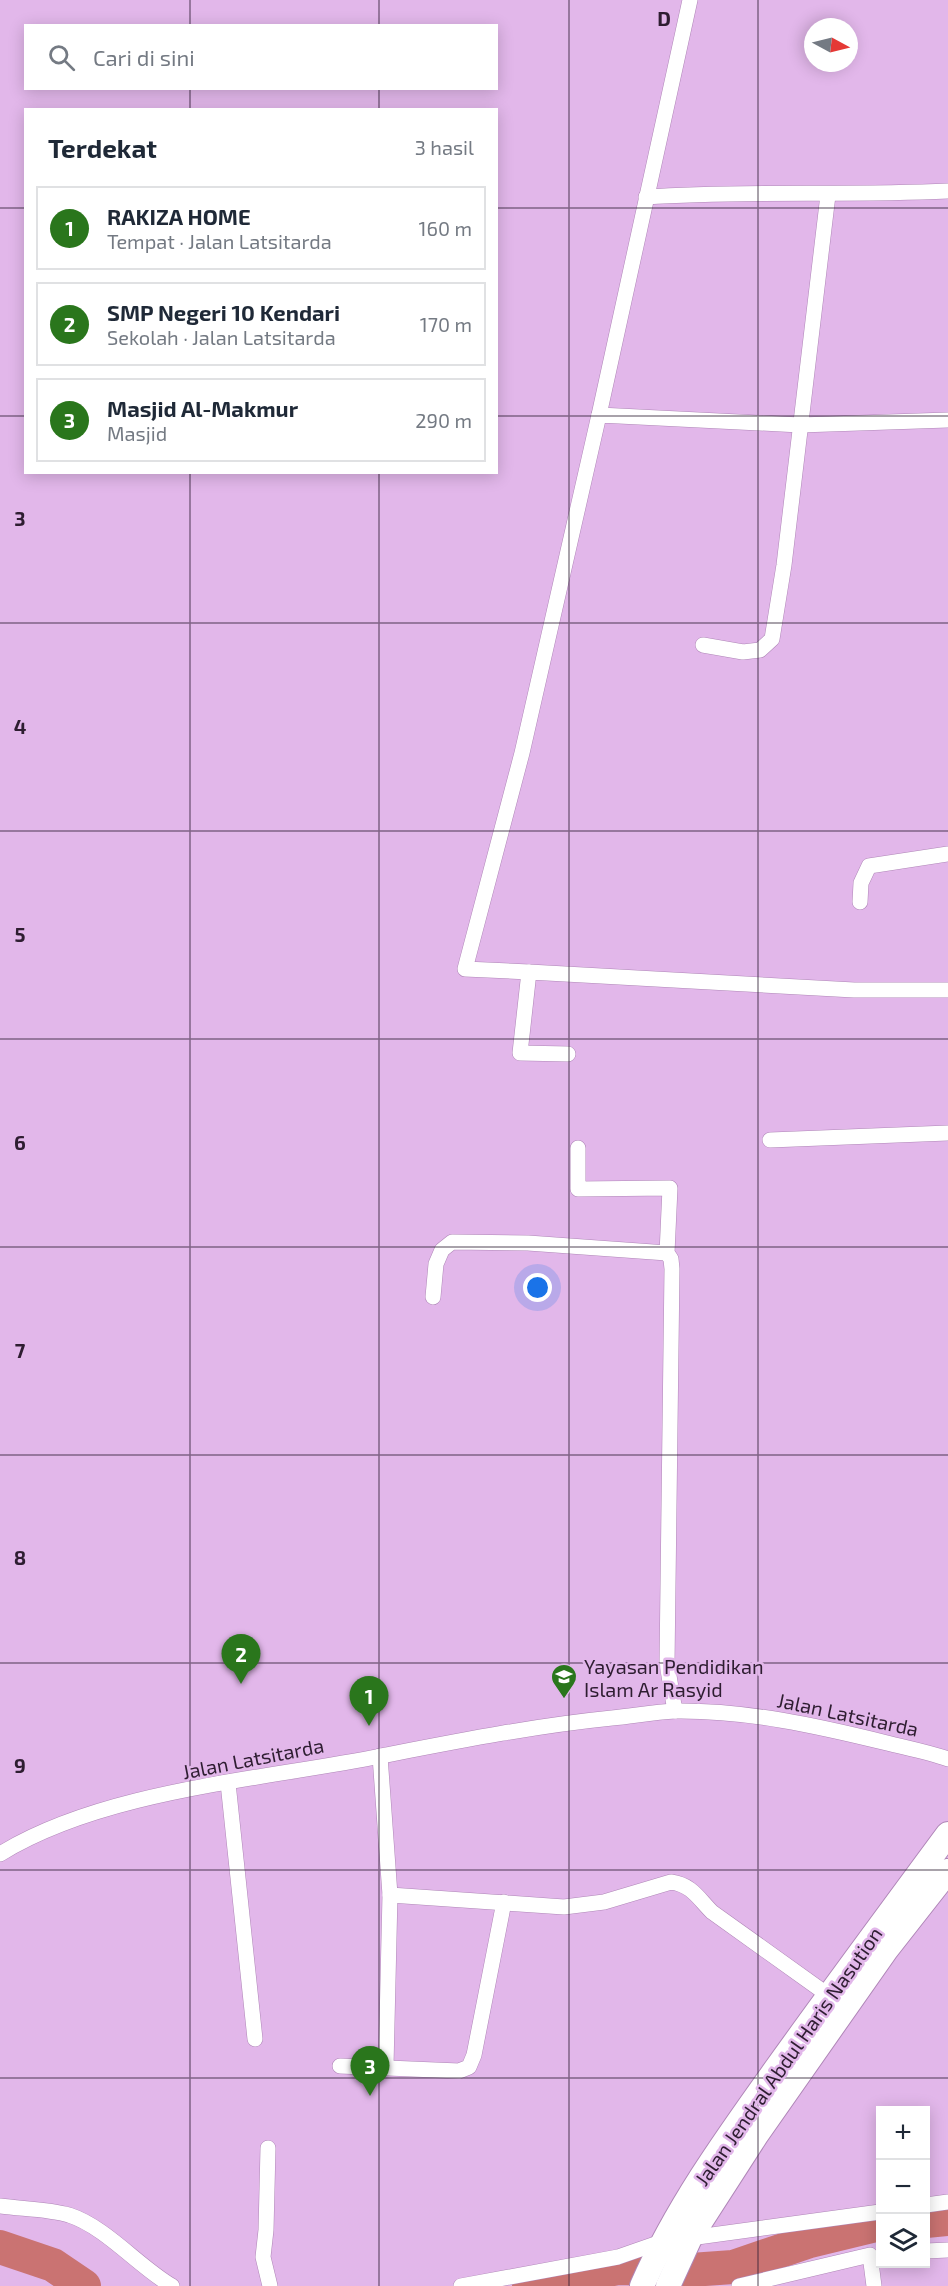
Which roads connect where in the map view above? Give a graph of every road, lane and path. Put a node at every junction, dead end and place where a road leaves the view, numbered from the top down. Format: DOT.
graph roads {
  1 [pos="690,0"];
  2 [pos="948,191"];
  3 [pos="828,195"];
  4 [pos="646,197"];
  5 [pos="599,415"];
  6 [pos="948,420"];
  7 [pos="800,425"];
  8 [pos="703,645"];
  9 [pos="948,854"];
  10 [pos="860,902"];
  11 [pos="529,972"];
  12 [pos="948,990"];
  13 [pos="568,1054"];
  14 [pos="948,1132"];
  15 [pos="770,1140"];
  16 [pos="579,1148"];
  17 [pos="666,1253"];
  18 [pos="433,1297"];
  19 [pos="675,1711"];
  20 [pos="380,1756"];
  21 [pos="948,1759"];
  22 [pos="228,1783"];
  23 [pos="948,1834"];
  24 [pos="0,1854"];
  25 [pos="948,1871"];
  26 [pos="390,1895"];
  27 [pos="504,1902"];
  28 [pos="828,1995"];
  29 [pos="255,2038"];
  30 [pos="340,2066"];
  31 [pos="386,2066"];
  32 [pos="268,2148"];
  33 [pos="702,2175"];
  34 [pos="722,2189"];
  35 [pos="948,2202"];
  36 [pos="930,2204"];
  37 [pos="0,2206"];
  38 [pos="876,2213"];
  39 [pos="686,2245"];
  40 [pos="660,2246"];
  41 [pos="948,2250"];
  42 [pos="930,2251"];
  43 [pos="875,2254"];
  44 [pos="172,2286"];
  45 [pos="270,2286"];
  46 [pos="460,2286"];
  47 [pos="642,2286"];
  48 [pos="668,2286"];
  49 [pos="739,2286"];
  50 [pos="874,2286"];
  1 -- 4 [label="street"];
  2 -- 3 [label="street"];
  3 -- 4 [label="street"];
  3 -- 7 [label="street"];
  4 -- 5 [label="street"];
  5 -- 7 [label="street"];
  5 -- 11 [label="street"];
  6 -- 7 [label="street"];
  7 -- 8 [label="street"];
  9 -- 10 [label="street"];
  11 -- 12 [label="street"];
  11 -- 13 [label="street"];
  14 -- 15 [label="street"];
  16 -- 17 [label="street"];
  17 -- 18 [label="street"];
  17 -- 19 [label="street"];
  19 -- 20 [label="street, Jalan Latsitarda"];
  19 -- 21 [label="street, Jalan Latsitarda"];
  20 -- 22 [label="street, Jalan Latsitarda"];
  20 -- 26 [label="street"];
  22 -- 24 [label="street, Jalan Latsitarda"];
  22 -- 29 [label="street"];
  23 -- 28 [label="highway, Jalan Jendral Abdul Haris Nasution"];
  25 -- 34 [label="highway, Jalan Jendral Abdul Haris Nasution"];
  26 -- 27 [label="street"];
  26 -- 31 [label="street"];
  27 -- 28 [label="street"];
  27 -- 31 [label="street"];
  28 -- 33 [label="highway, Jalan Jendral Abdul Haris Nasution"];
  30 -- 31 [label="street"];
  32 -- 45 [label="street"];
  33 -- 34 [label="highway"];
  33 -- 40 [label="highway, Jalan Jendral Abdul Haris Nasution"];
  34 -- 39 [label="highway, Jalan Jendral Abdul Haris Nasution"];
  35 -- 36 [label="street"];
  37 -- 44 [label="street"];
  38 -- 39 [label="street"];
  39 -- 48 [label="highway, Jalan Jendral Abdul Haris Nasution"];
  40 -- 46 [label="street"];
  40 -- 47 [label="highway, Jalan Jendral Abdul Haris Nasution"];
  41 -- 42 [label="street"];
  43 -- 49 [label="street"];
  43 -- 50 [label="street"];
}
